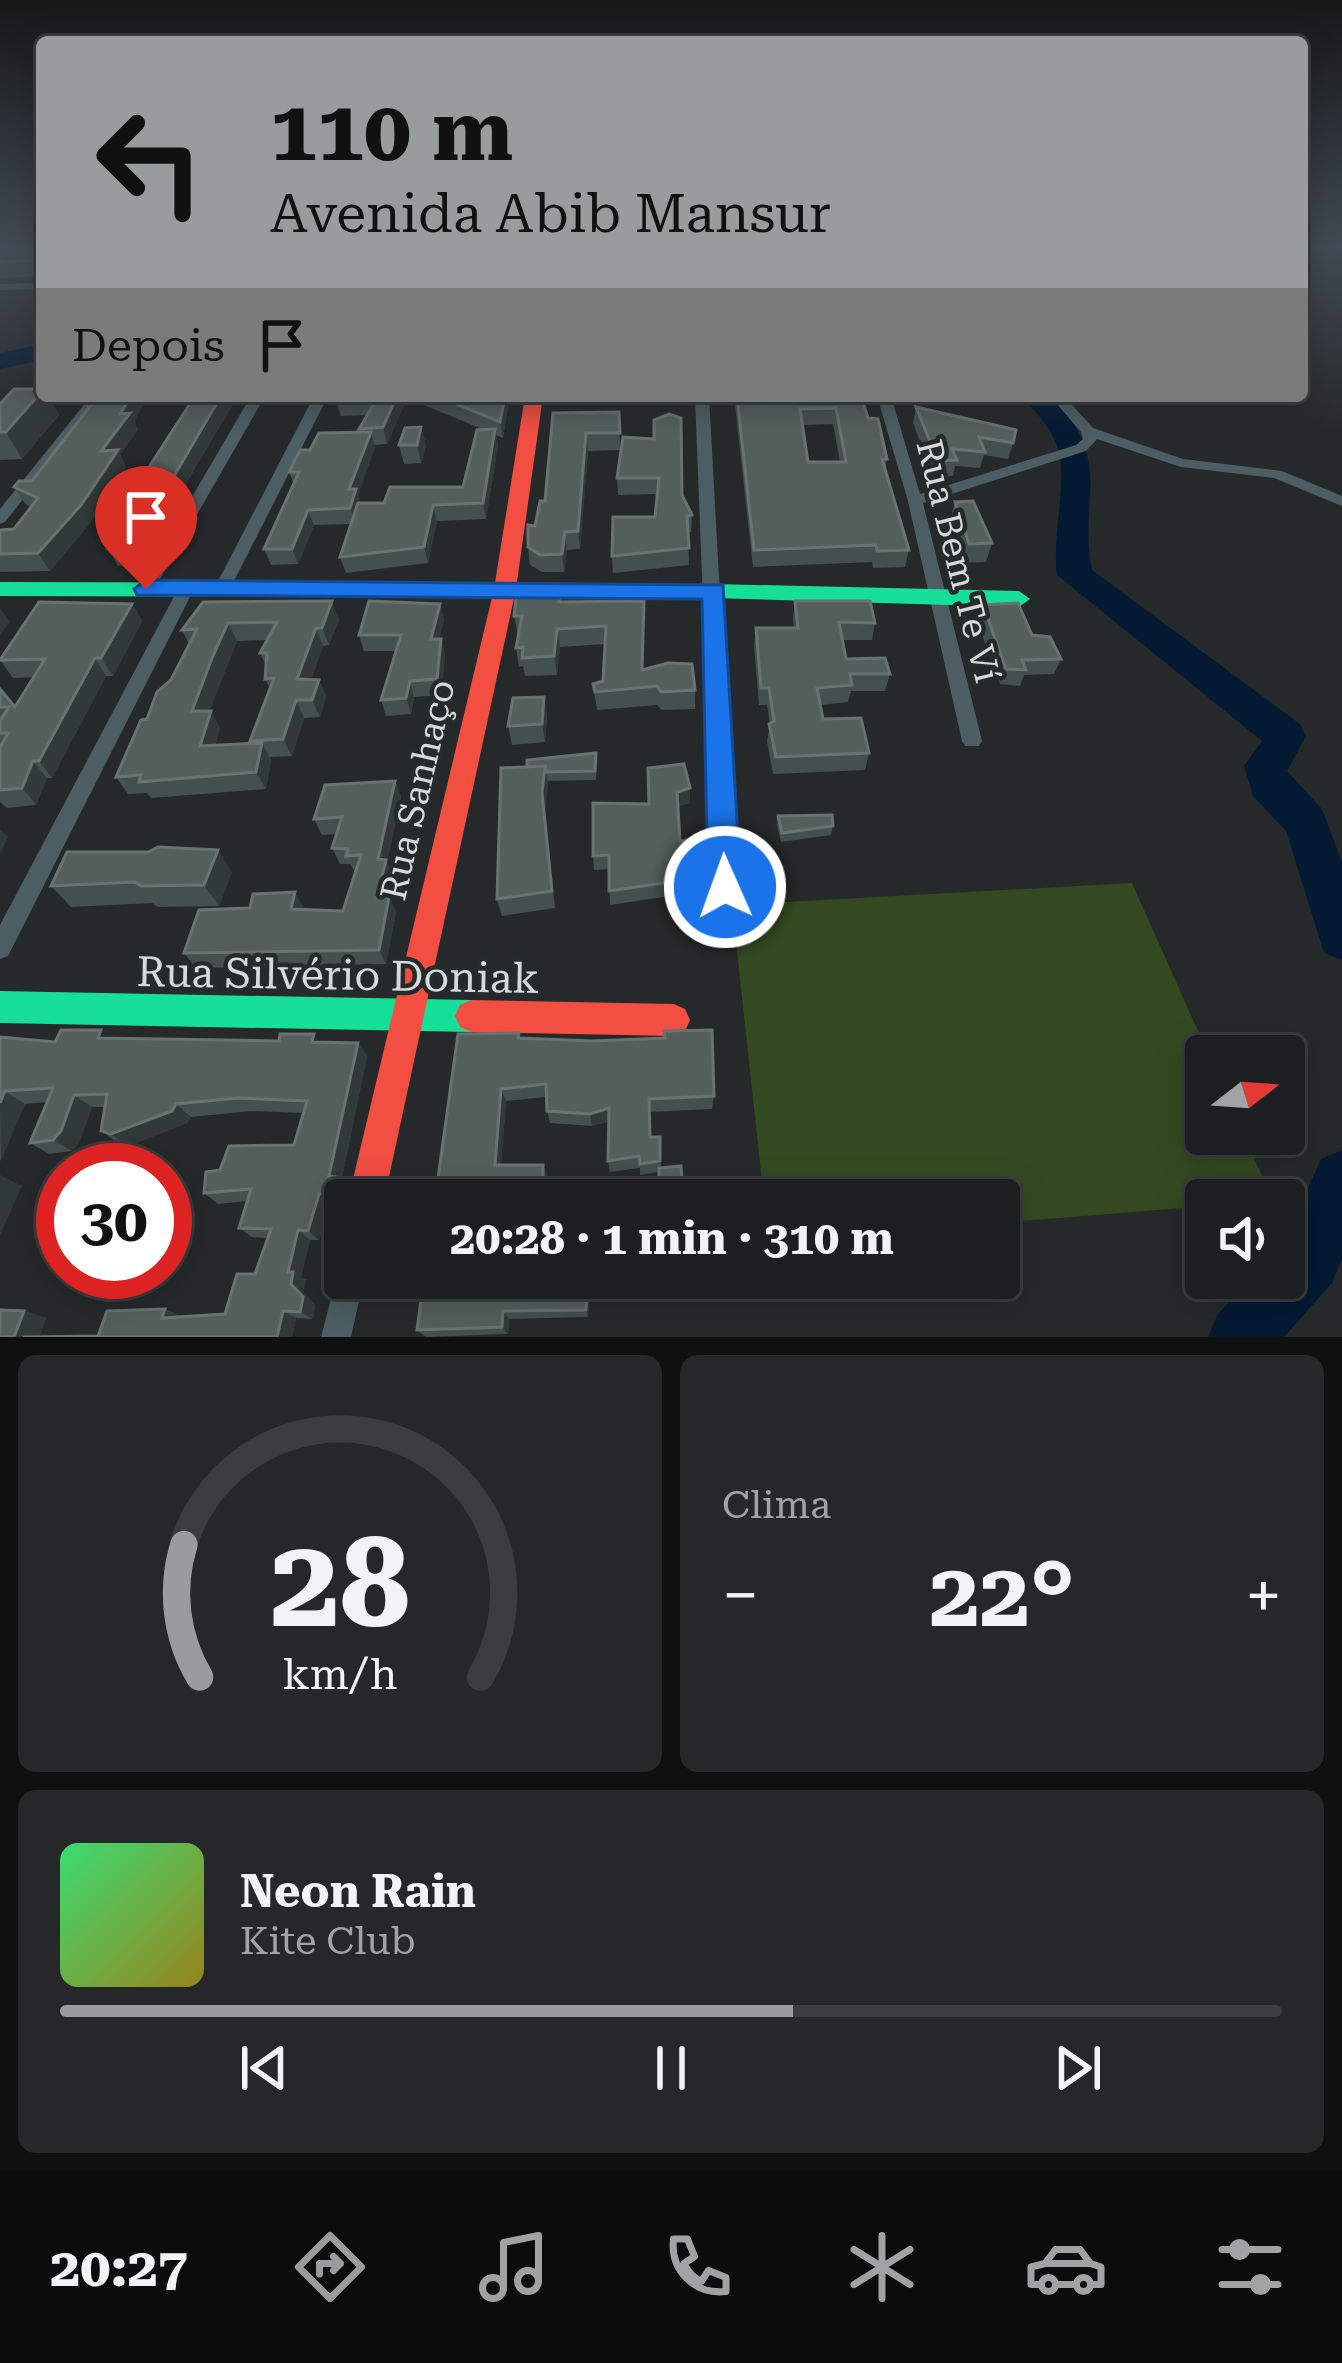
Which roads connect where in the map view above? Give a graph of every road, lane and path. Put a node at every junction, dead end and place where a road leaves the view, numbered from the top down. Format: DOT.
graph roads {
  1 [pos="93,402"];
  2 [pos="255,402"];
  3 [pos="318,402"];
  4 [pos="533,402"];
  5 [pos="703,402"];
  6 [pos="886,402"];
  7 [pos="1062,402"];
  8 [pos="1088,431"];
  9 [pos="915,501"];
  10 [pos="1342,501"];
  11 [pos="0,519"];
  12 [pos="146,589"];
  13 [pos="222,589"];
  14 [pos="505,589"];
  15 [pos="0,590"];
  16 [pos="186,590"];
  17 [pos="714,591"];
  18 [pos="936,595"];
  19 [pos="1019,599"];
  20 [pos="972,741"];
  21 [pos="725,887"];
  22 [pos="0,948"];
  23 [pos="0,1007"];
  24 [pos="406,1017"];
  25 [pos="674,1020"];
  26 [pos="371,1179"];
  27 [pos="344,1299"];
  28 [pos="336,1337"];
  1 -- 11 [label="street"];
  2 -- 12 [label="street"];
  3 -- 13 [label="street"];
  4 -- 14 [label="street, Rua Sanhaço"];
  5 -- 17 [label="street"];
  6 -- 9 [label="street, Rua Bem Te Ví"];
  7 -- 8 [label="street"];
  8 -- 9 [label="street"];
  8 -- 10 [label="street"];
  9 -- 18 [label="street, Rua Bem Te Ví"];
  12 -- 15 [label="street"];
  12 -- 16 [label="street"];
  13 -- 14 [label="street"];
  13 -- 16 [label="street"];
  14 -- 17 [label="street"];
  14 -- 24 [label="street, Rua Sanhaço"];
  16 -- 22 [label="street"];
  17 -- 18 [label="street"];
  17 -- 21 [label="street"];
  18 -- 19 [label="street"];
  18 -- 20 [label="street, Rua Bem Te Ví"];
  23 -- 24 [label="street, Rua Silvério Doniak"];
  24 -- 25 [label="street, Rua Silvério Doniak"];
  24 -- 26 [label="street, Rua Sanhaço"];
  27 -- 28 [label="street"];
}
